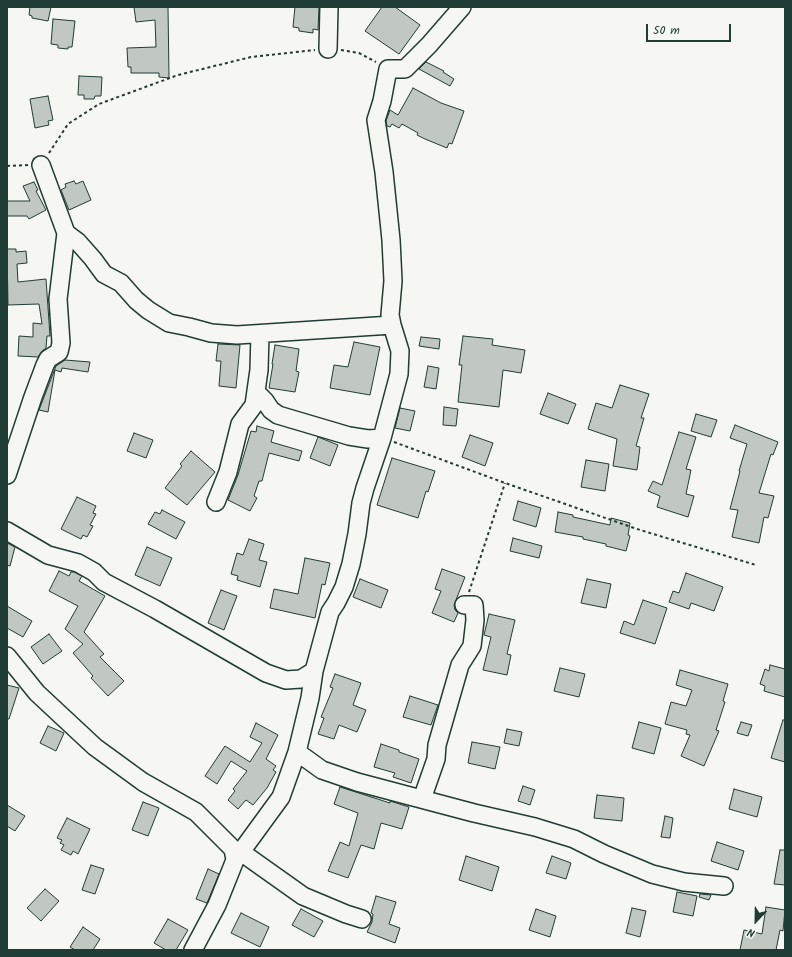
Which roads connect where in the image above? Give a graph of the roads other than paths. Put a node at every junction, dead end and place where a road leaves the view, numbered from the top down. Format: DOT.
graph roads {
  1 [pos="329,7"];
  2 [pos="462,7"];
  3 [pos="328,49"];
  4 [pos="41,164"];
  5 [pos="66,233"];
  6 [pos="392,325"];
  7 [pos="260,334"];
  8 [pos="257,393"];
  9 [pos="382,438"];
  10 [pos="7,475"];
  11 [pos="216,502"];
  12 [pos="7,531"];
  13 [pos="464,605"];
  14 [pos="7,656"];
  15 [pos="314,671"];
  16 [pos="297,752"];
  17 [pos="422,799"];
  18 [pos="238,856"];
  19 [pos="724,886"];
  20 [pos="362,919"];
  21 [pos="193,950"];
  1 -- 3 [label="street"];
  2 -- 6 [label="street"];
  4 -- 5 [label="street"];
  5 -- 7 [label="street"];
  5 -- 10 [label="street"];
  6 -- 7 [label="street"];
  6 -- 9 [label="street"];
  7 -- 8 [label="street"];
  8 -- 9 [label="street"];
  8 -- 11 [label="street"];
  9 -- 15 [label="street"];
  12 -- 15 [label="street"];
  13 -- 17 [label="street"];
  14 -- 18 [label="street"];
  15 -- 16 [label="street"];
  16 -- 17 [label="street"];
  16 -- 18 [label="street"];
  17 -- 19 [label="street"];
  18 -- 20 [label="street"];
  18 -- 21 [label="street"];
}
